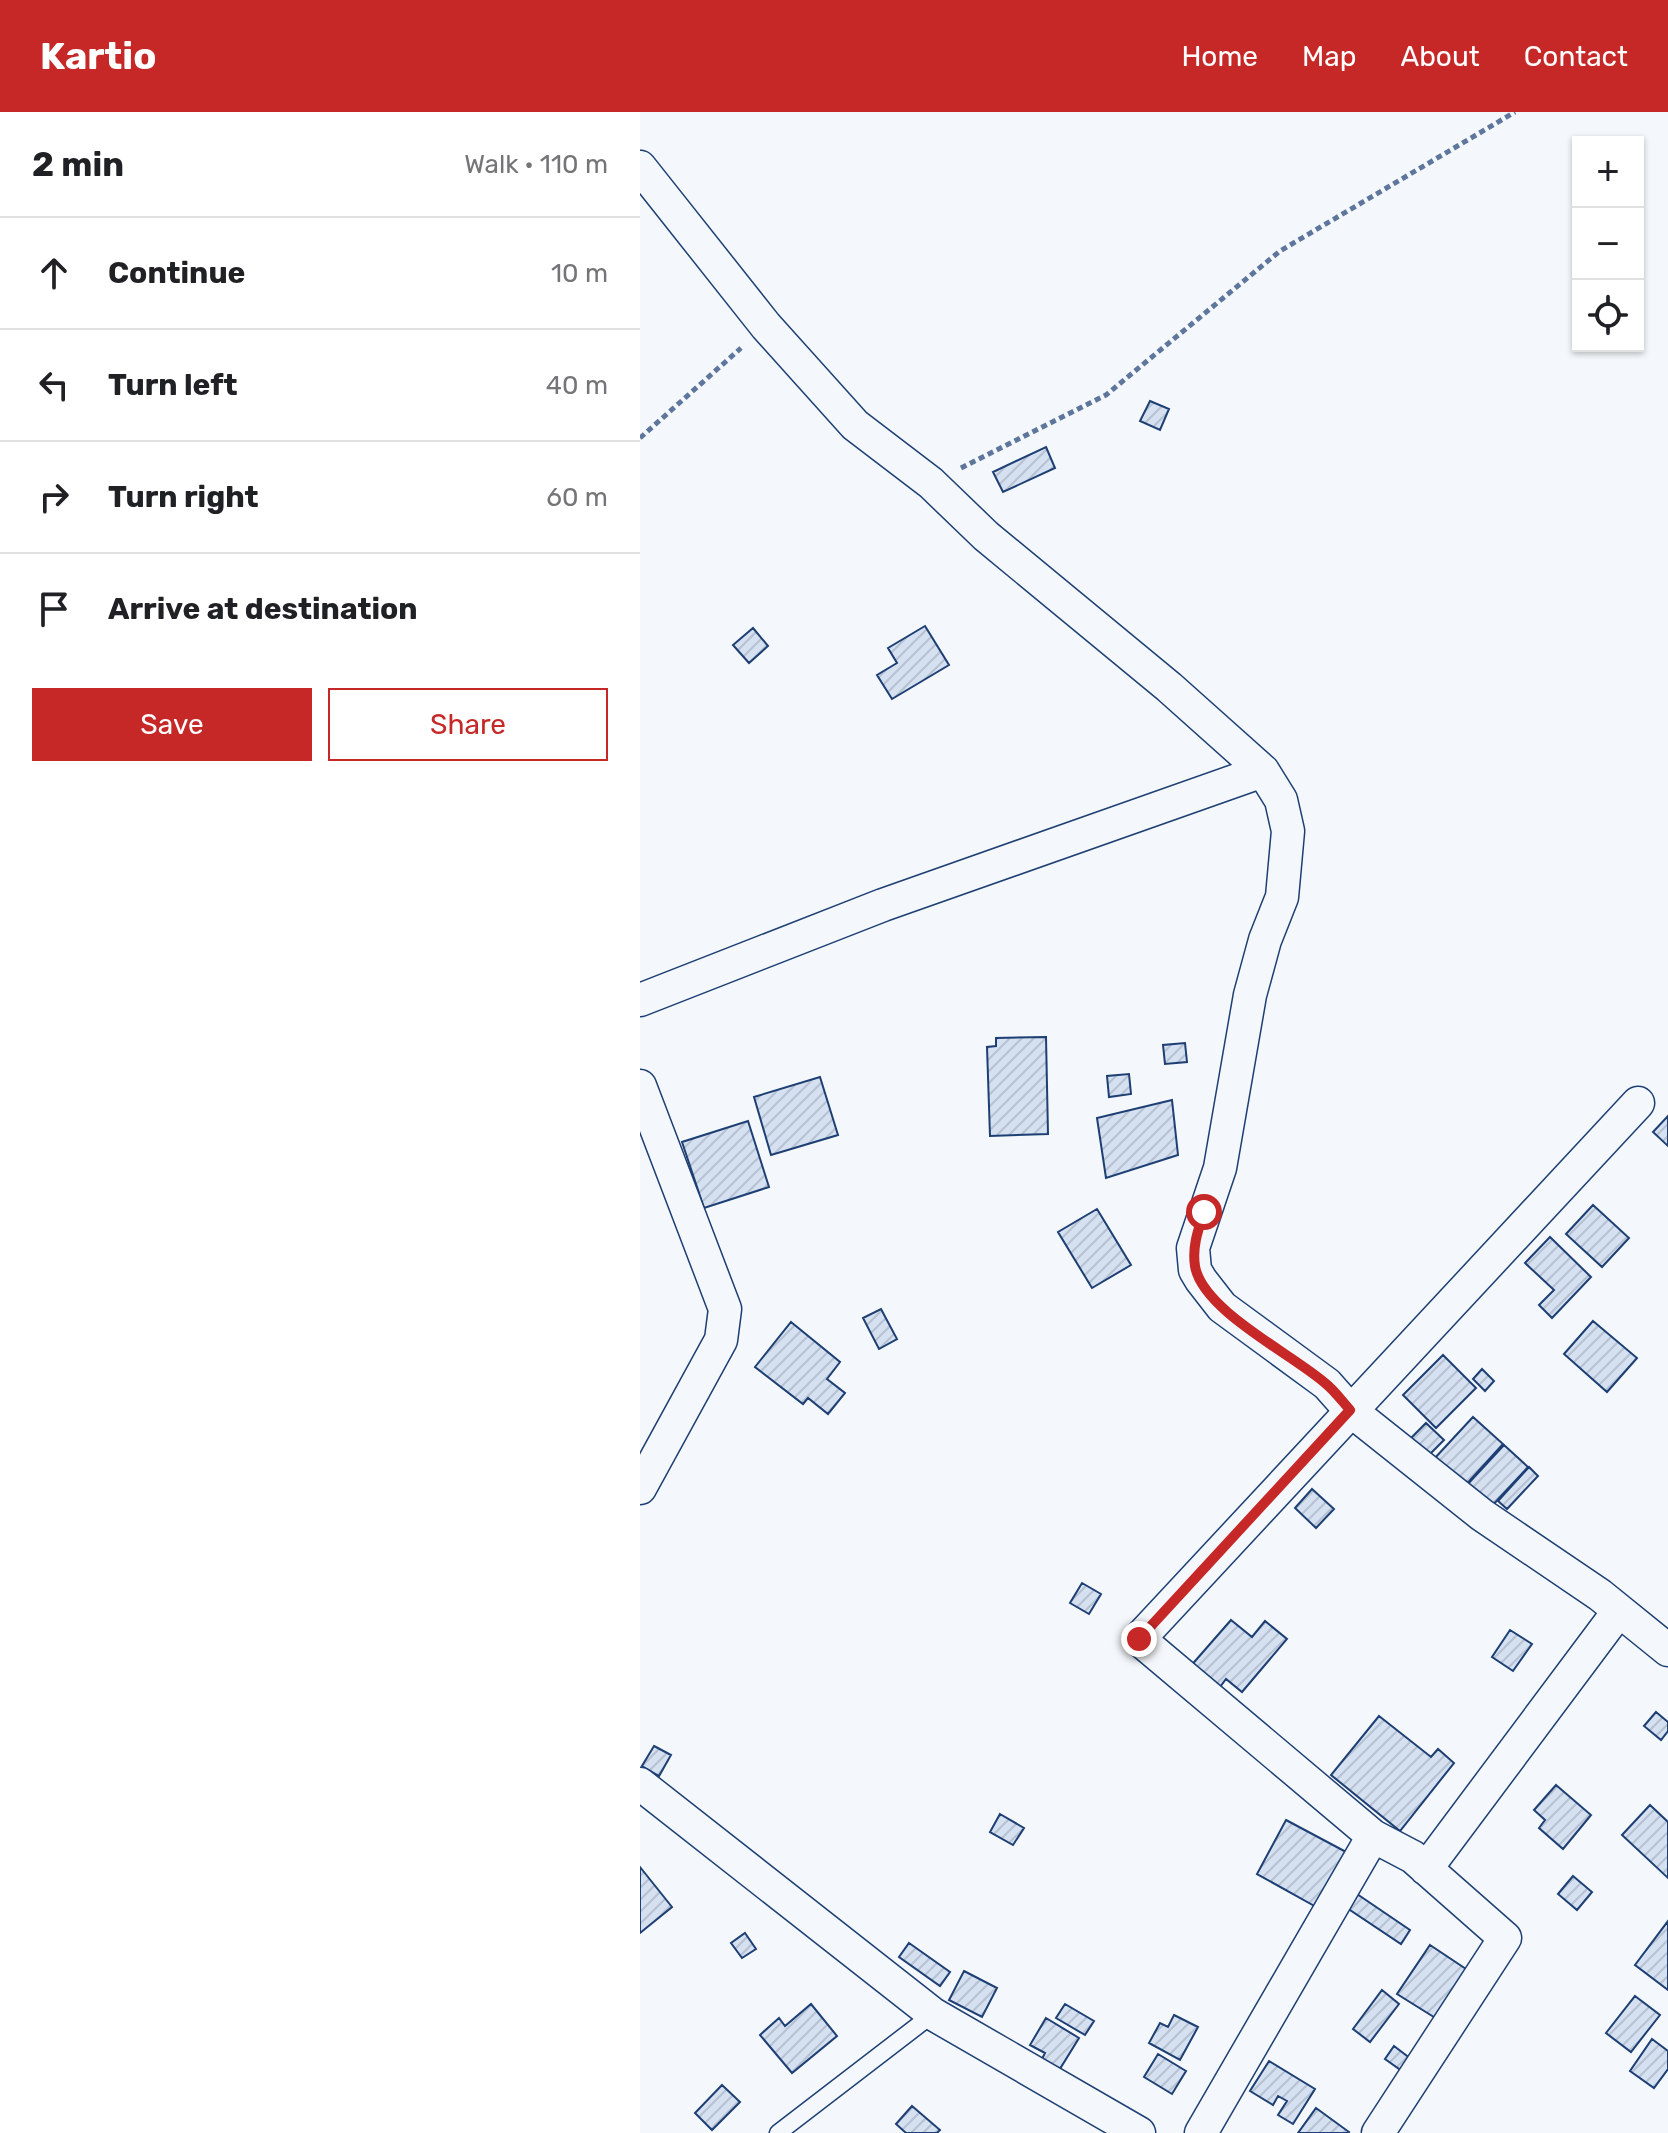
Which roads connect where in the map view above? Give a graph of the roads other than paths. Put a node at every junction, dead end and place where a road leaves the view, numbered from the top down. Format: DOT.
graph roads {
  1 [pos="640,167"];
  2 [pos="1263,771"];
  3 [pos="640,1000"];
  4 [pos="640,1086"];
  5 [pos="1638,1103"];
  6 [pos="1350,1410"];
  7 [pos="640,1488"];
  8 [pos="1618,1612"];
  9 [pos="1668,1650"];
  10 [pos="640,1784"];
  11 [pos="1373,1836"];
  12 [pos="1426,1869"];
  13 [pos="933,2014"];
  14 [pos="778,2133"];
  15 [pos="1139,2133"];
  16 [pos="1201,2133"];
  17 [pos="1378,2133"];
  1 -- 2 [label="street"];
  2 -- 3 [label="street"];
  2 -- 6 [label="street"];
  4 -- 7 [label="street"];
  5 -- 6 [label="street"];
  6 -- 8 [label="street"];
  6 -- 11 [label="street"];
  8 -- 9 [label="street"];
  8 -- 12 [label="street"];
  10 -- 13 [label="street"];
  11 -- 12 [label="street"];
  11 -- 16 [label="street"];
  12 -- 17 [label="street"];
  13 -- 14 [label="lane"];
  13 -- 15 [label="street"];
}
